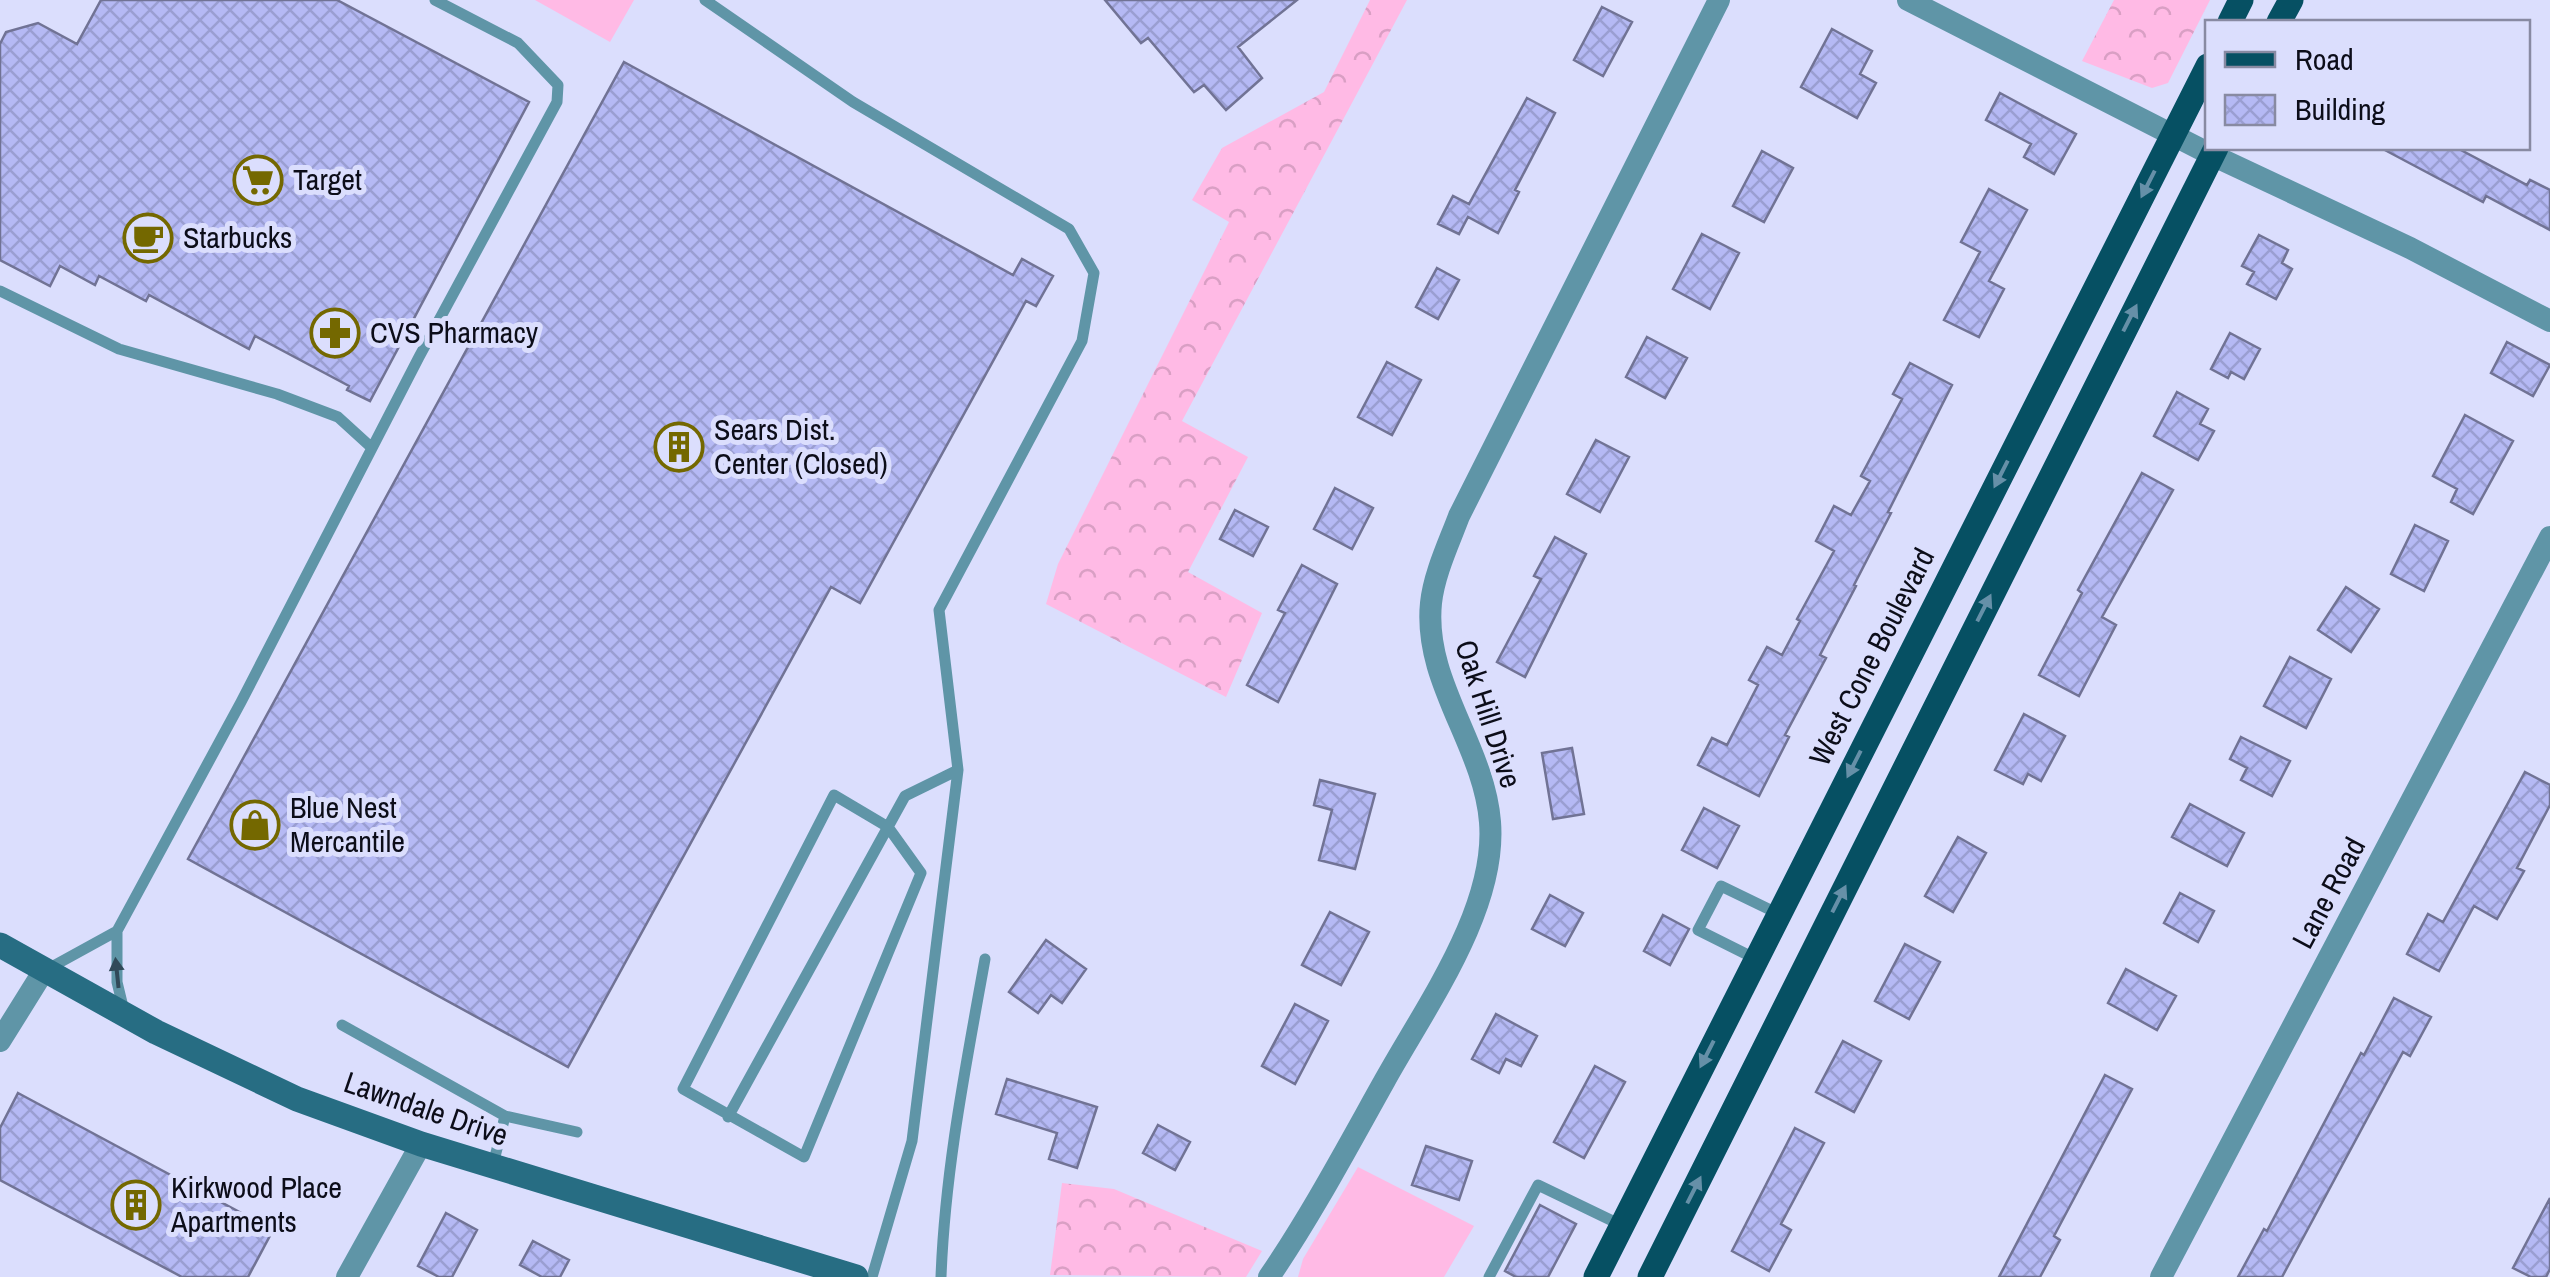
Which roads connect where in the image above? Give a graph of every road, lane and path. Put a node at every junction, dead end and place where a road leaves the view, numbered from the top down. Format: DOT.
graph roads {
  1 [pos="435,0"];
  2 [pos="706,0"];
  3 [pos="1719,0"];
  4 [pos="1908,0"];
  5 [pos="2205,72"];
  6 [pos="2173,134"];
  7 [pos="2205,147"];
  8 [pos="2214,151"];
  9 [pos="0,290"];
  10 [pos="2550,322"];
  11 [pos="372,448"];
  12 [pos="2550,536"];
  13 [pos="958,770"];
  14 [pos="888,827"];
  15 [pos="1779,914"];
  16 [pos="117,931"];
  17 [pos="0,945"];
  18 [pos="985,958"];
  19 [pos="1756,960"];
  20 [pos="43,972"];
  21 [pos="125,1015"];
  22 [pos="342,1026"];
  23 [pos="0,1042"];
  24 [pos="505,1116"];
  25 [pos="728,1117"];
  26 [pos="577,1132"];
  27 [pos="421,1144"];
  28 [pos="492,1167"];
  29 [pos="1621,1225"];
  30 [pos="810,1270"];
  31 [pos="347,1277"];
  32 [pos="854,1277"];
  33 [pos="872,1277"];
  34 [pos="941,1277"];
  35 [pos="1269,1277"];
  36 [pos="1489,1277"];
  37 [pos="1596,1277"];
  38 [pos="1650,1277"];
  39 [pos="2162,1277"];
  1 -- 11 [label="lane"];
  2 -- 13 [label="lane"];
  3 -- 35 [label="street, Oak Hill Drive"];
  4 -- 6 [label="street"];
  5 -- 6 [label="main road, West Cone Boulevard"];
  6 -- 7 [label="street"];
  6 -- 15 [label="main road, West Cone Boulevard, one-way"];
  8 -- 10 [label="street"];
  38 -- 8 [label="main road, one-way"];
  9 -- 11 [label="lane"];
  11 -- 16 [label="lane"];
  12 -- 39 [label="street, Lane Road"];
  13 -- 14 [label="lane"];
  13 -- 33 [label="lane"];
  14 -- 25 [label="lane"];
  14 -- 25 [label="lane"];
  14 -- 25 [label="lane"];
  15 -- 19 [label="main road, West Cone Boulevard"];
  15 -- 19 [label="lane"];
  16 -- 20 [label="lane"];
  21 -- 16 [label="lane, one-way"];
  17 -- 20 [label="main road, Lawndale Drive"];
  18 -- 34 [label="lane"];
  19 -- 29 [label="main road, West Cone Boulevard, one-way"];
  20 -- 21 [label="main road, Lawndale Drive"];
  20 -- 23 [label="street"];
  21 -- 27 [label="main road, Lawndale Drive"];
  22 -- 24 [label="lane"];
  24 -- 26 [label="lane"];
  24 -- 28 [label="lane"];
  27 -- 28 [label="main road, Lawndale Drive"];
  27 -- 31 [label="street"];
  28 -- 30 [label="main road, Lawndale Drive"];
  29 -- 36 [label="lane"];
  29 -- 37 [label="main road, West Cone Boulevard"];
  30 -- 32 [label="main road, Lawndale Drive"];
}
